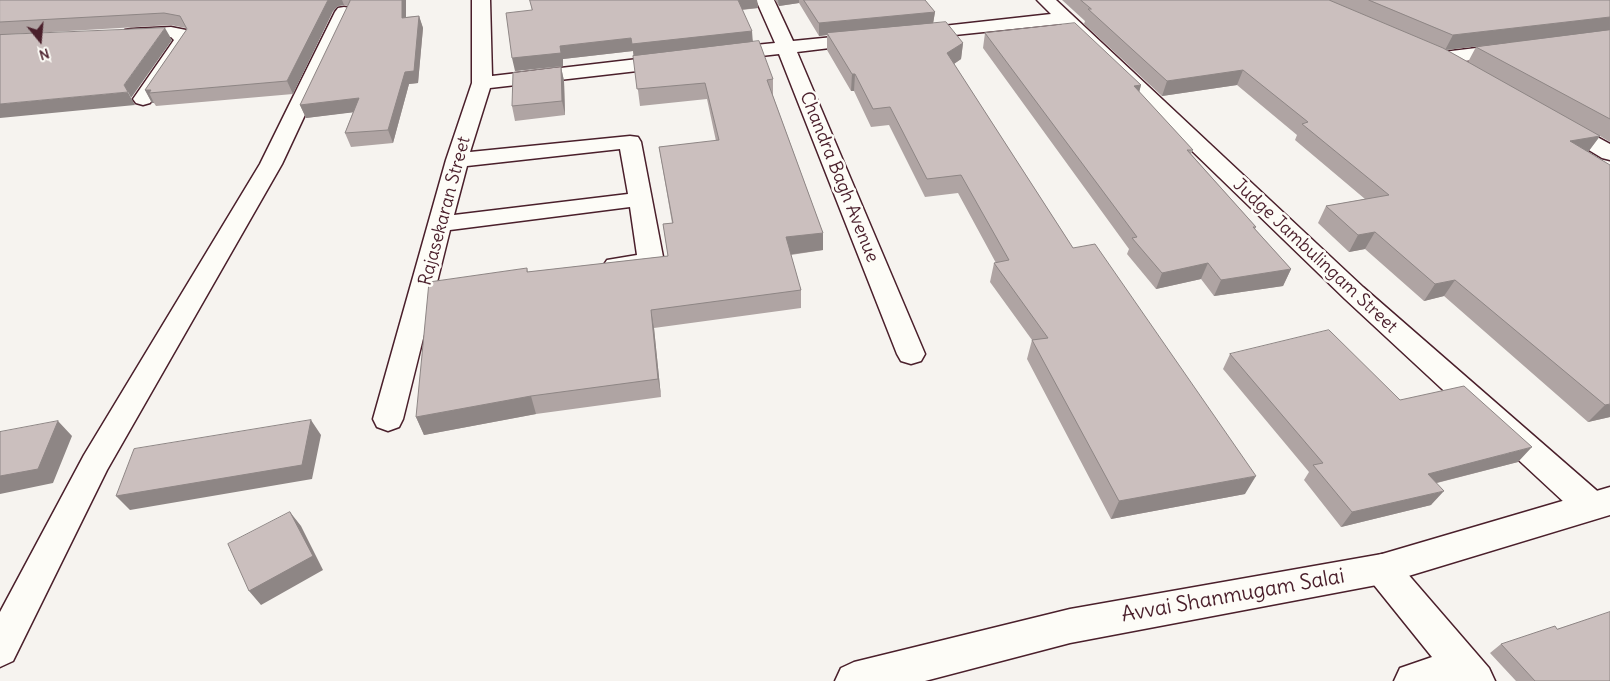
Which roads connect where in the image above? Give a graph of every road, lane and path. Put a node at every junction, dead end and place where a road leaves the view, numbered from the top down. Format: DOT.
graph roads {
  1 [pos="481,0"];
  2 [pos="765,0"];
  3 [pos="1046,0"];
  4 [pos="344,12"];
  5 [pos="1064,18"];
  6 [pos="114,35"];
  7 [pos="901,35"];
  8 [pos="882,37"];
  9 [pos="786,47"];
  10 [pos="1522,48"];
  11 [pos="1425,50"];
  12 [pos="708,56"];
  13 [pos="1443,58"];
  14 [pos="688,59"];
  15 [pos="1468,72"];
  16 [pos="482,83"];
  17 [pos="143,99"];
  18 [pos="1543,115"];
  19 [pos="1610,152"];
  20 [pos="457,160"];
  21 [pos="640,199"];
  22 [pos="440,224"];
  23 [pos="591,268"];
  24 [pos="911,354"];
  25 [pos="388,419"];
  26 [pos="1600,503"];
  27 [pos="1382,569"];
  28 [pos="0,649"];
  29 [pos="1470,674"];
  30 [pos="854,681"];
  31 [pos="1413,681"];
  1 -- 16 [label="street, Rajasekaran Street"];
  2 -- 9 [label="street, Chandra Bagh Avenue"];
  3 -- 5 [label="street, Judge Jambulingam Street"];
  4 -- 28 [label="street"];
  5 -- 7 [label="street"];
  5 -- 26 [label="street, Judge Jambulingam Street"];
  6 -- 17 [label="street"];
  8 -- 9 [label="street"];
  9 -- 12 [label="street"];
  9 -- 24 [label="street, Chandra Bagh Avenue"];
  10 -- 13 [label="street"];
  11 -- 13 [label="street"];
  13 -- 15 [label="street"];
  14 -- 16 [label="street"];
  16 -- 20 [label="street, Rajasekaran Street"];
  18 -- 19 [label="street"];
  20 -- 21 [label="street"];
  20 -- 22 [label="street, Rajasekaran Street"];
  21 -- 22 [label="street"];
  21 -- 23 [label="street"];
  22 -- 25 [label="street, Rajasekaran Street"];
  26 -- 27 [label="street, Avvai Shanmugam Salai"];
  27 -- 29 [label="street"];
  27 -- 30 [label="street, Avvai Shanmugam Salai"];
  29 -- 31 [label="street"];
}
